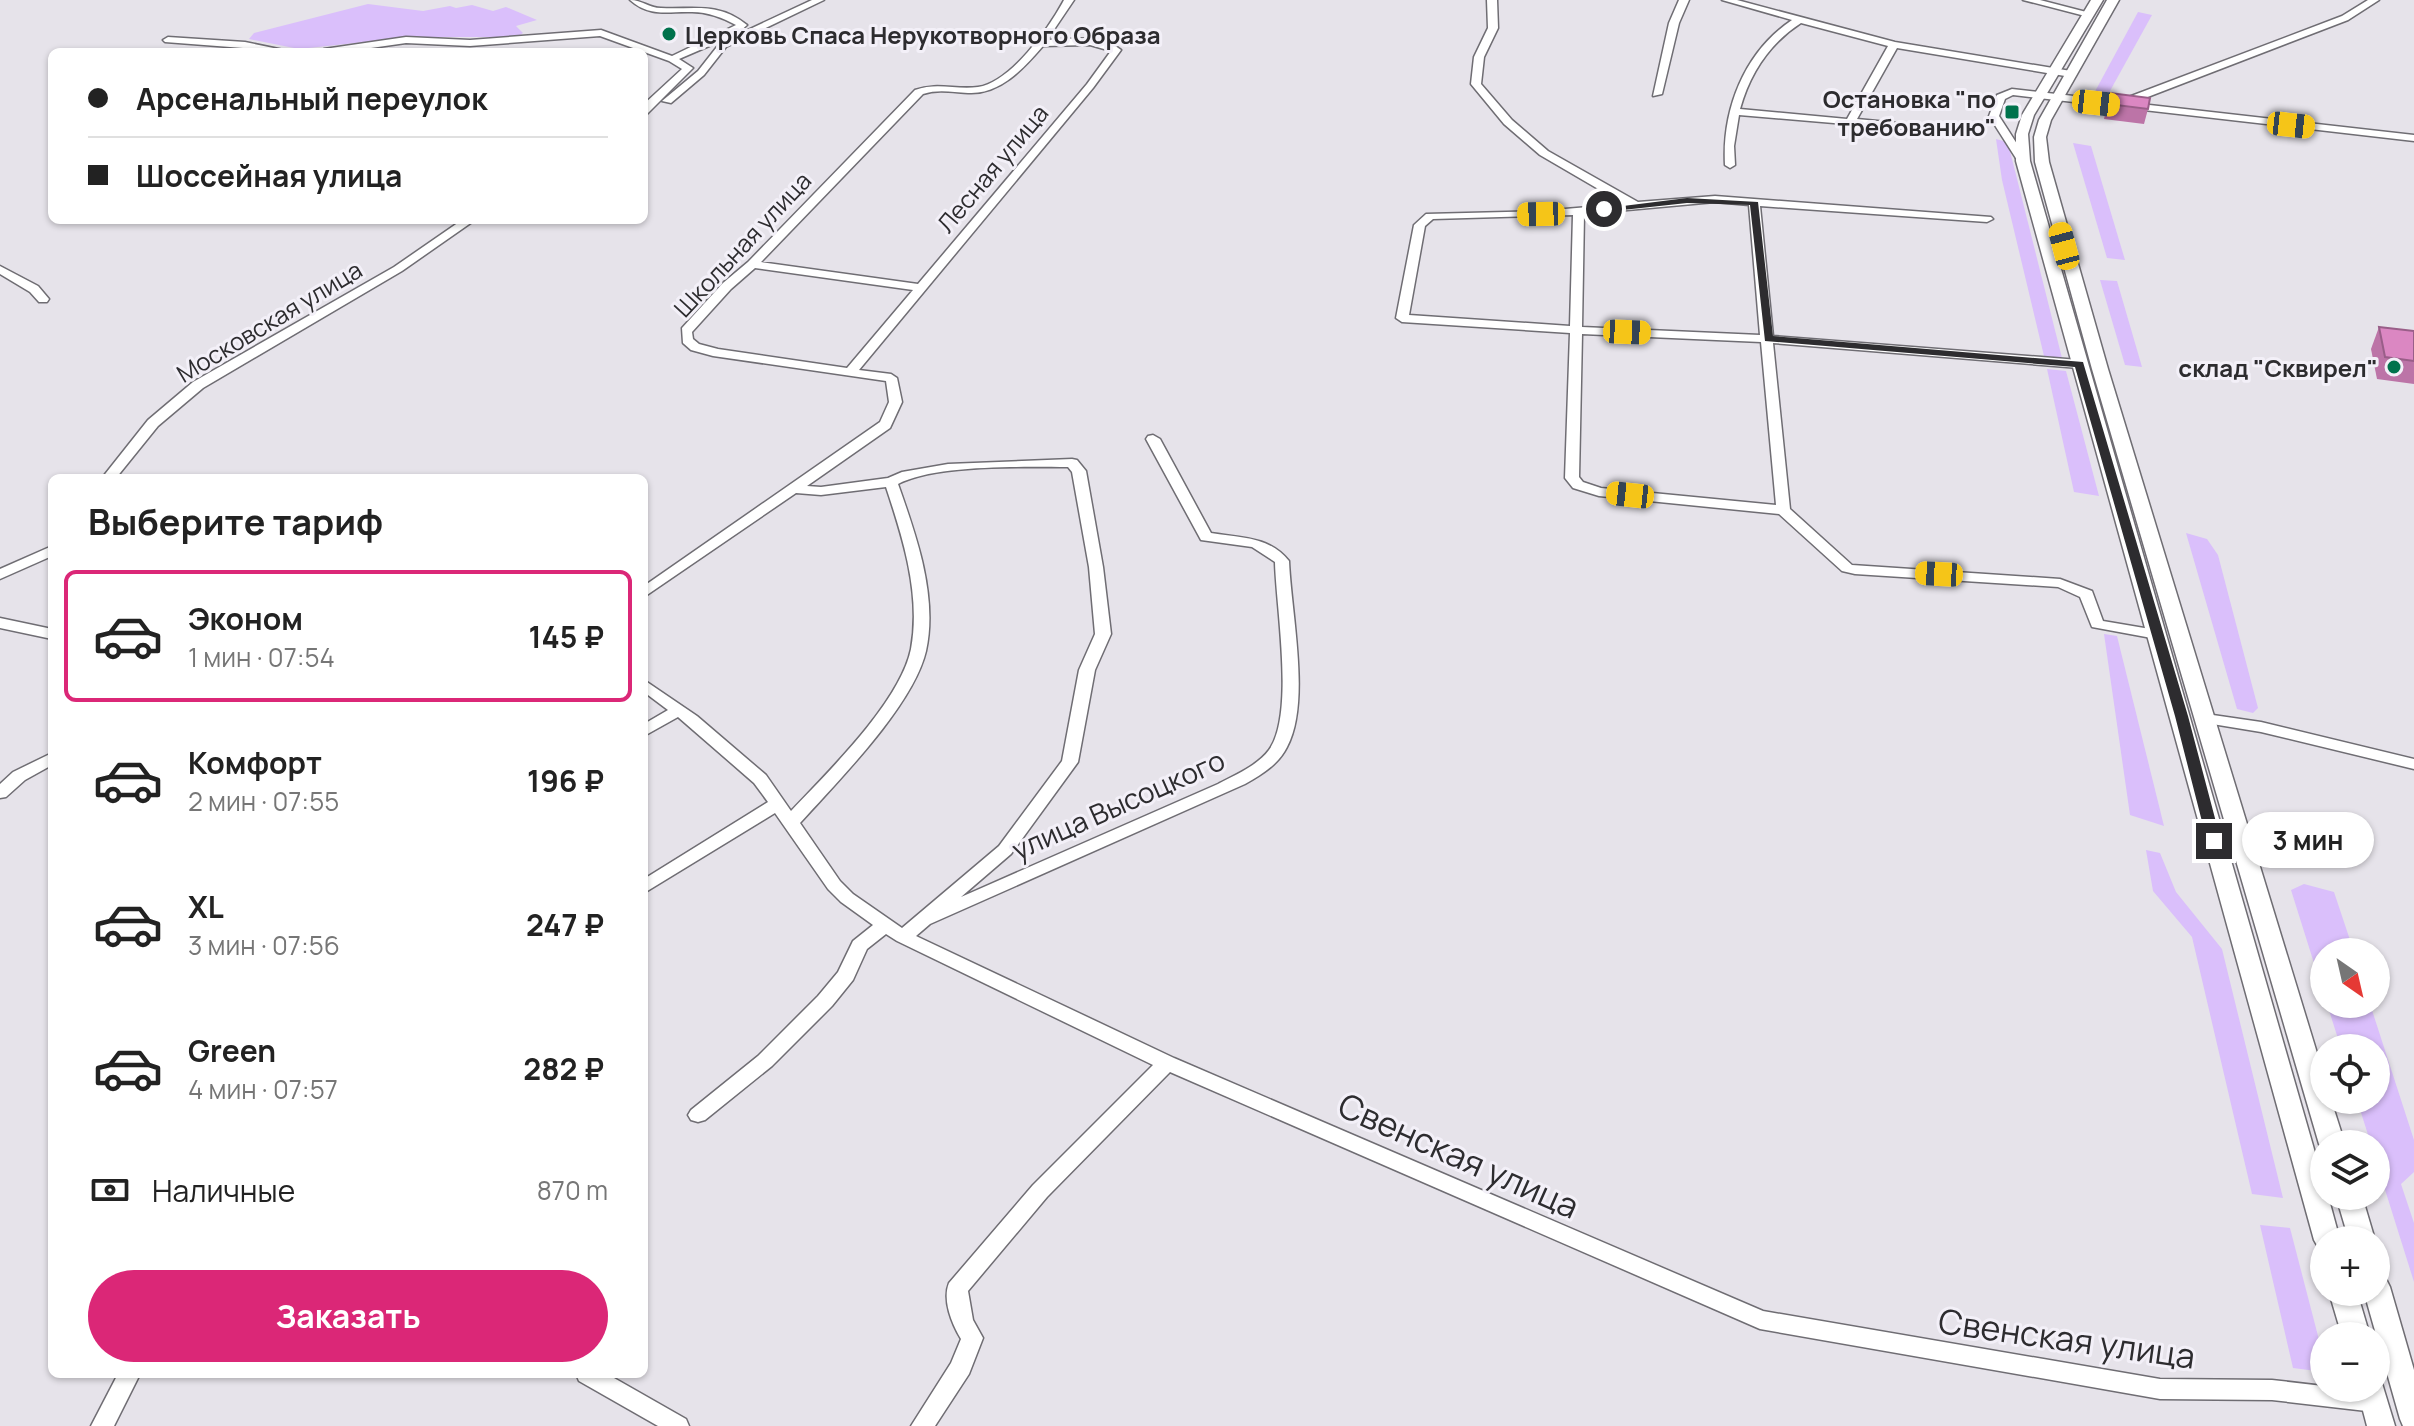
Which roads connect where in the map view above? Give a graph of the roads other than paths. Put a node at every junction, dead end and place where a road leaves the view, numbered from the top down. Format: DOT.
graph roads {
  1 [pos="635,0"];
  2 [pos="819,0"];
  3 [pos="1069,0"];
  4 [pos="1492,0"];
  5 [pos="1684,0"];
  6 [pos="1727,0"];
  7 [pos="2028,0"];
  8 [pos="2097,0"];
  9 [pos="2113,0"];
  10 [pos="2374,0"];
  11 [pos="2089,14"];
  12 [pos="1799,20"];
  13 [pos="168,40"];
  14 [pos="1042,43"];
  15 [pos="1894,45"];
  16 [pos="263,48"];
  17 [pos="351,48"];
  18 [pos="642,48"];
  19 [pos="648,50"];
  20 [pos="672,59"];
  21 [pos="2062,73"];
  22 [pos="1657,94"];
  23 [pos="2047,96"];
  24 [pos="2116,105"];
  25 [pos="648,106"];
  26 [pos="648,111"];
  27 [pos="1733,111"];
  28 [pos="1850,122"];
  29 [pos="1970,133"];
  30 [pos="2414,138"];
  31 [pos="2023,161"];
  32 [pos="1730,165"];
  33 [pos="1754,202"];
  34 [pos="1636,206"];
  35 [pos="1579,211"];
  36 [pos="1987,219"];
  37 [pos="463,224"];
  38 [pos="752,264"];
  39 [pos="0,269"];
  40 [pos="923,288"];
  41 [pos="43,299"];
  42 [pos="1578,330"];
  43 [pos="1768,339"];
  44 [pos="2079,364"];
  45 [pos="851,371"];
  46 [pos="1153,439"];
  47 [pos="112,474"];
  48 [pos="891,482"];
  49 [pos="791,489"];
  50 [pos="1783,510"];
  51 [pos="48,552"];
  52 [pos="0,575"];
  53 [pos="648,590"];
  54 [pos="0,623"];
  55 [pos="48,633"];
  56 [pos="2157,634"];
  57 [pos="648,688"];
  58 [pos="679,710"];
  59 [pos="2206,719"];
  60 [pos="648,729"];
  61 [pos="48,760"];
  62 [pos="2414,764"];
  63 [pos="0,793"];
  64 [pos="779,803"];
  65 [pos="790,823"];
  66 [pos="648,885"];
  67 [pos="930,918"];
  68 [pos="885,925"];
  69 [pos="903,937"];
  70 [pos="1167,1063"];
  71 [pos="698,1115"];
  72 [pos="2328,1130"];
  73 [pos="2323,1226"];
  74 [pos="2381,1306"];
  75 [pos="127,1378"];
  76 [pos="594,1378"];
  77 [pos="2376,1405"];
  78 [pos="2414,1419"];
  79 [pos="102,1426"];
  80 [pos="678,1426"];
  81 [pos="922,1426"];
  1 -- 20 [label="street"];
  2 -- 26 [label="street"];
  3 -- 14 [label="street, Школьная улица"];
  4 -- 34 [label="street"];
  5 -- 22 [label="street"];
  6 -- 12 [label="street"];
  7 -- 11 [label="street"];
  8 -- 11 [label="main road"];
  9 -- 21 [label="main road"];
  10 -- 24 [label="street"];
  11 -- 21 [label="main road"];
  12 -- 15 [label="street"];
  12 -- 27 [label="street"];
  13 -- 16 [label="street"];
  14 -- 38 [label="street, Школьная улица"];
  14 -- 40 [label="street, Лесная улица"];
  15 -- 21 [label="street"];
  15 -- 28 [label="street"];
  17 -- 18 [label="street"];
  19 -- 20 [label="street"];
  20 -- 25 [label="street"];
  21 -- 23 [label="main road"];
  23 -- 24 [label="street"];
  23 -- 31 [label="main road"];
  23 -- 31 [label="street"];
  23 -- 59 [label="main road"];
  24 -- 30 [label="street"];
  27 -- 28 [label="street"];
  27 -- 32 [label="street"];
  28 -- 29 [label="street"];
  31 -- 44 [label="main road"];
  33 -- 34 [label="street"];
  33 -- 36 [label="street"];
  33 -- 43 [label="street"];
  34 -- 35 [label="street"];
  35 -- 42 [label="street"];
  35 -- 42 [label="street"];
  37 -- 47 [label="street, Московская улица"];
  38 -- 40 [label="street"];
  38 -- 45 [label="street, Школьная улица"];
  39 -- 41 [label="street"];
  40 -- 45 [label="street, Лесная улица"];
  42 -- 43 [label="street"];
  42 -- 50 [label="street"];
  43 -- 44 [label="street"];
  43 -- 50 [label="street"];
  44 -- 56 [label="main road"];
  45 -- 49 [label="street, Школьная улица"];
  46 -- 67 [label="street, улица Высоцкого"];
  48 -- 49 [label="street"];
  48 -- 65 [label="street"];
  48 -- 67 [label="street"];
  49 -- 53 [label="street, Школьная улица"];
  50 -- 56 [label="street"];
  51 -- 52 [label="street"];
  54 -- 55 [label="street"];
  56 -- 73 [label="main road"];
  57 -- 58 [label="street, Свенская улица"];
  58 -- 60 [label="street"];
  58 -- 64 [label="street, Свенская улица"];
  59 -- 62 [label="street"];
  59 -- 72 [label="main road"];
  61 -- 63 [label="street"];
  64 -- 65 [label="street, Свенская улица"];
  64 -- 66 [label="street"];
  65 -- 68 [label="street, Свенская улица"];
  67 -- 69 [label="street"];
  68 -- 69 [label="street, Свенская улица"];
  68 -- 71 [label="street"];
  69 -- 70 [label="street, Свенская улица"];
  70 -- 77 [label="street, Свенская улица"];
  70 -- 81 [label="street"];
  74 -- 78 [label="main road"];
  75 -- 79 [label="street"];
  76 -- 80 [label="street"];
}
